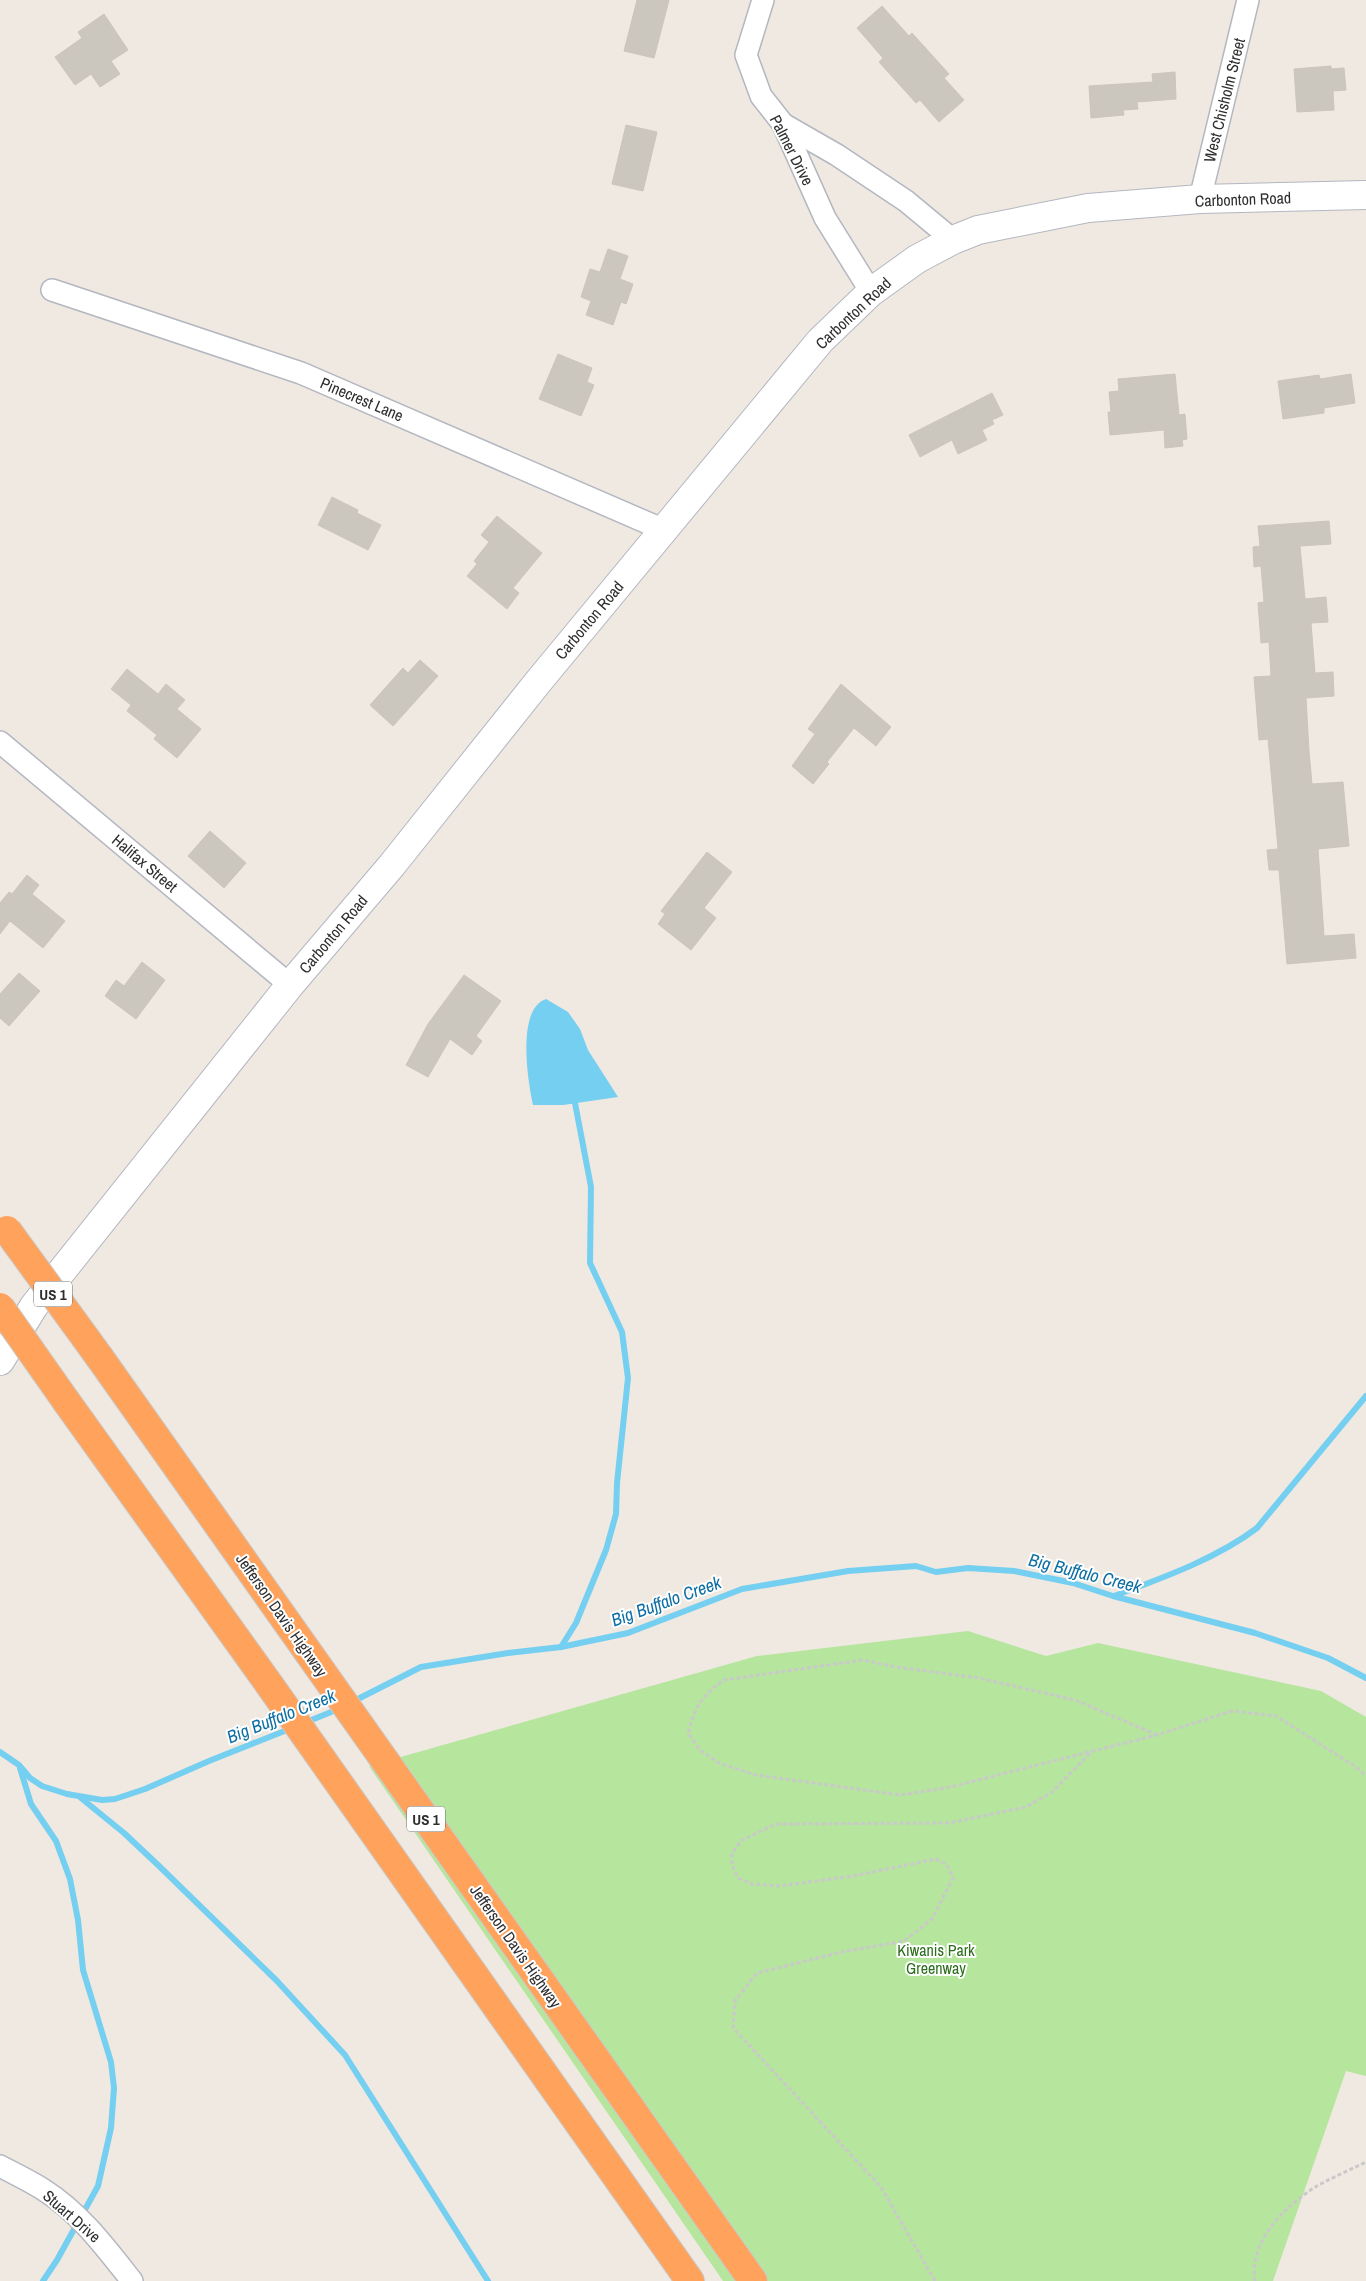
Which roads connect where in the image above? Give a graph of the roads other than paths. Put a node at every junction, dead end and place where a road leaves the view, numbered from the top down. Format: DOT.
graph roads {
  1 [pos="763,0"];
  2 [pos="1248,0"];
  3 [pos="783,124"];
  4 [pos="1366,196"];
  5 [pos="1200,199"];
  6 [pos="953,240"];
  7 [pos="52,290"];
  8 [pos="871,292"];
  9 [pos="664,530"];
  10 [pos="0,742"];
  11 [pos="290,985"];
  12 [pos="3,1226"];
  13 [pos="0,1307"];
  14 [pos="0,1362"];
  15 [pos="0,2166"];
  16 [pos="132,2281"];
  17 [pos="690,2281"];
  18 [pos="752,2281"];
  1 -- 3 [label="street, Palmer Drive"];
  2 -- 5 [label="street, West Chisholm Street"];
  3 -- 6 [label="street"];
  3 -- 8 [label="street, Palmer Drive"];
  4 -- 5 [label="street, Carbonton Road"];
  5 -- 6 [label="street, Carbonton Road"];
  6 -- 8 [label="street, Carbonton Road"];
  7 -- 9 [label="street, Pinecrest Lane"];
  8 -- 9 [label="street, Carbonton Road"];
  9 -- 11 [label="street, Carbonton Road"];
  10 -- 11 [label="street, Halifax Street"];
  11 -- 14 [label="street, Carbonton Road"];
  12 -- 18 [label="highway, Jefferson Davis Highway / US 1, bridge"];
  13 -- 17 [label="highway, bridge"];
  15 -- 16 [label="street, Stuart Drive"];
}
